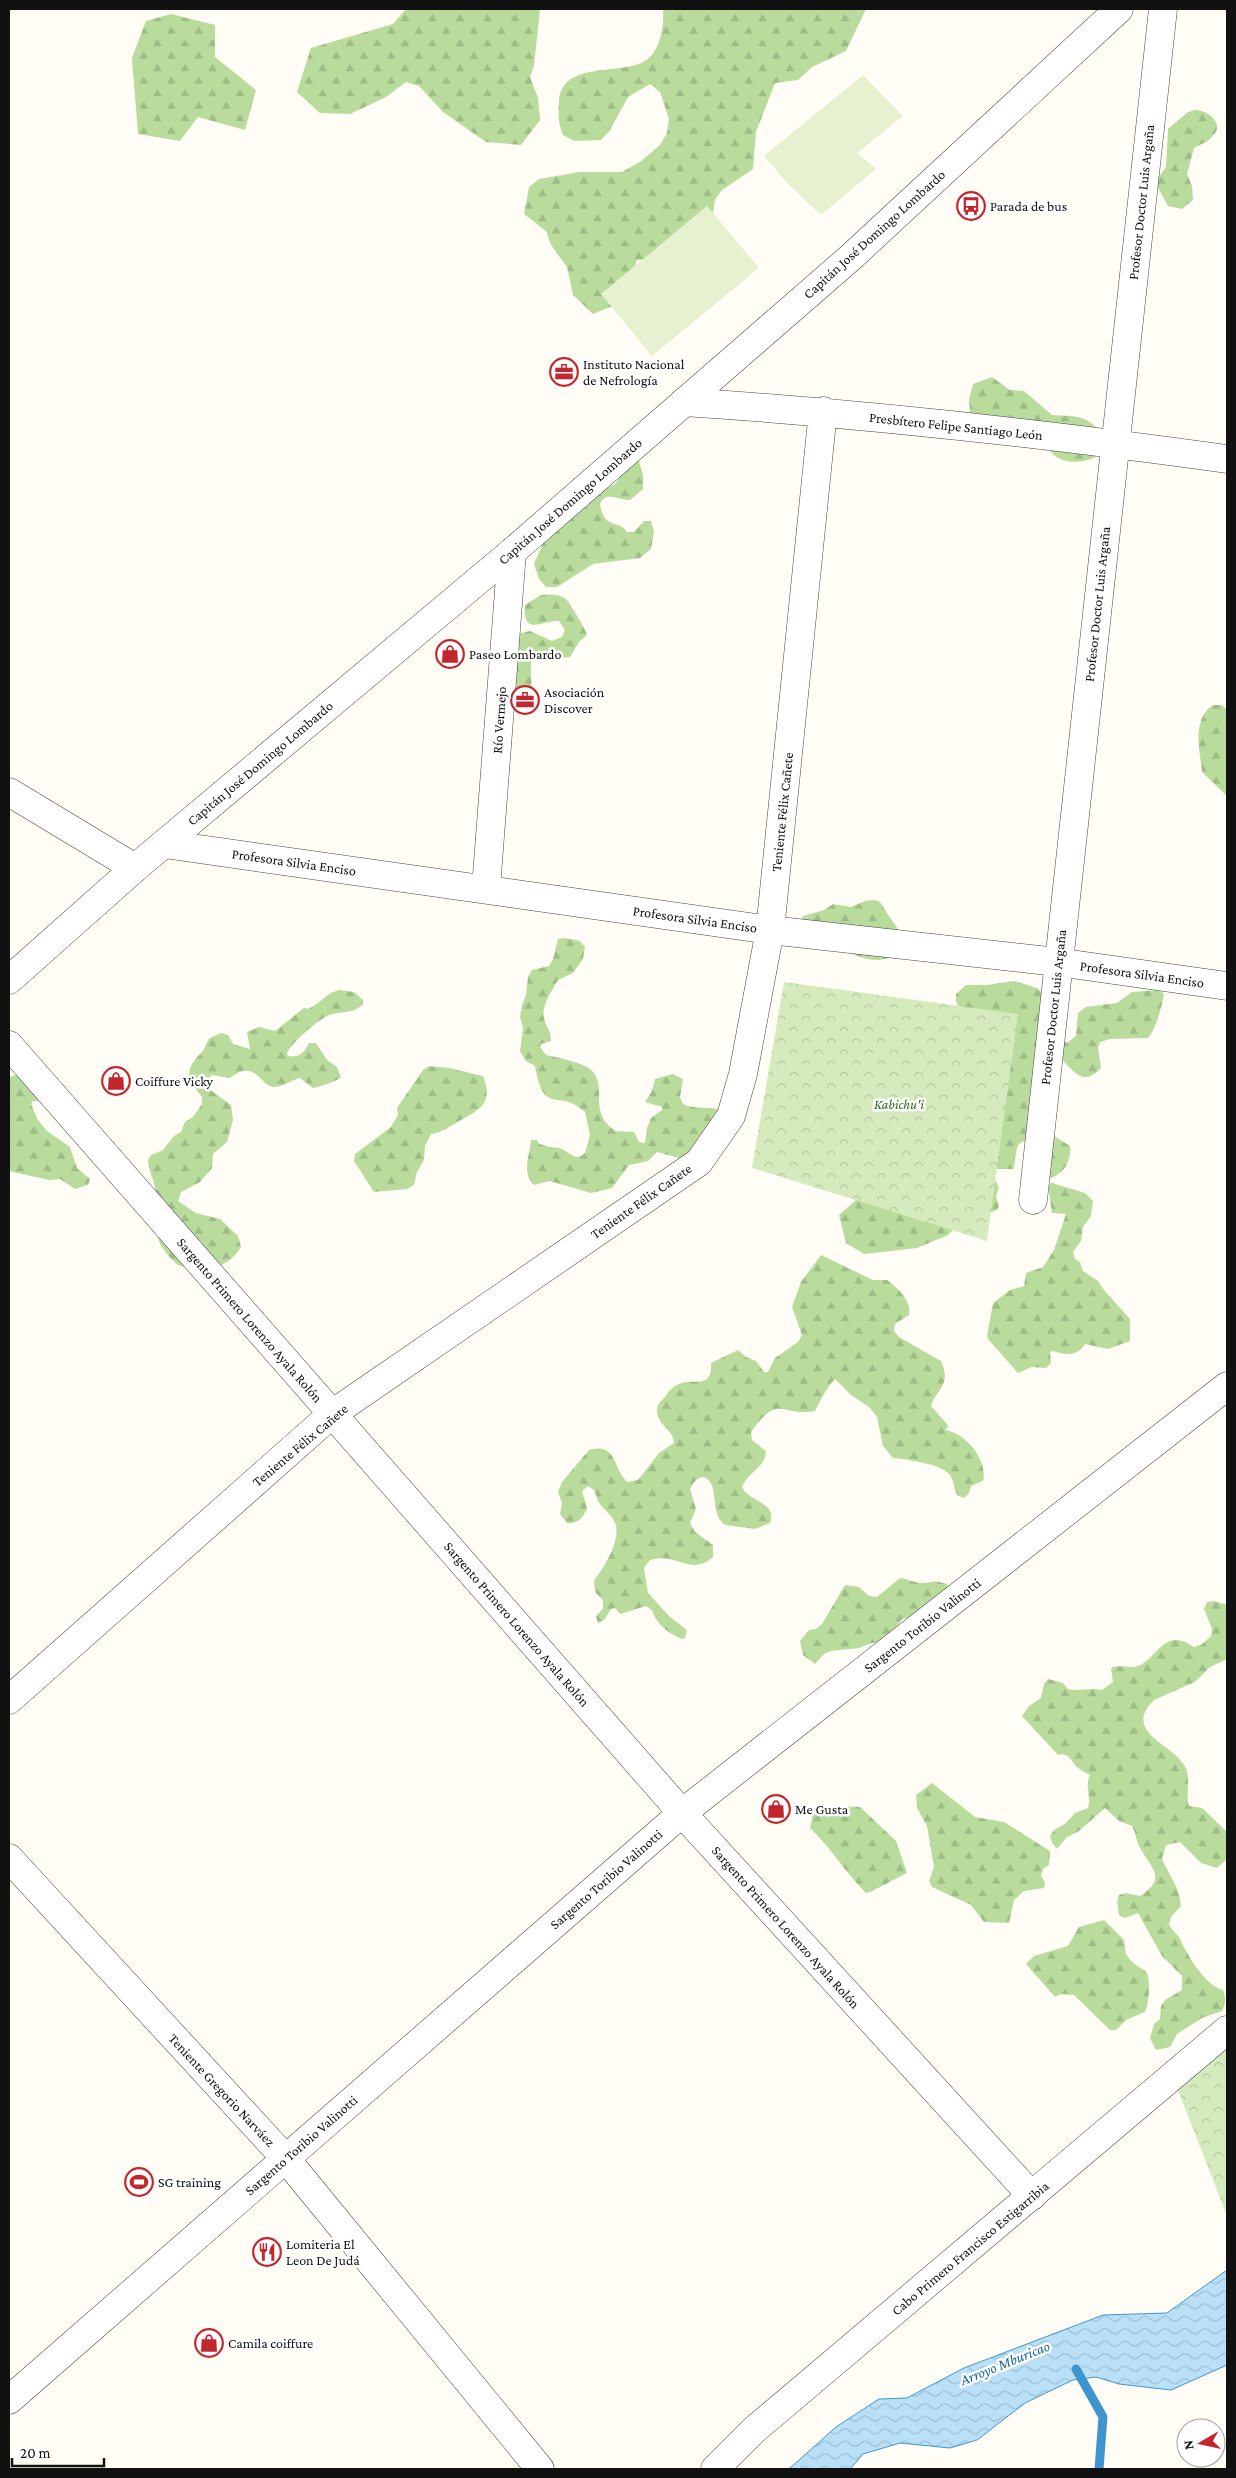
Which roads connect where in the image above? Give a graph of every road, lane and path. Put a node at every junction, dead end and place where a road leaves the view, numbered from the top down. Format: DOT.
graph roads {
  1 [pos="1119,9"];
  2 [pos="1163,9"];
  3 [pos="684,402"];
  4 [pos="823,411"];
  5 [pos="1115,444"];
  6 [pos="1227,459"];
  7 [pos="512,552"];
  8 [pos="9,792"];
  9 [pos="164,844"];
  10 [pos="135,868"];
  11 [pos="486,888"];
  12 [pos="770,930"];
  13 [pos="1057,962"];
  14 [pos="9,980"];
  15 [pos="1227,986"];
  16 [pos="9,1045"];
  17 [pos="1033,1200"];
  18 [pos="1227,1386"];
  19 [pos="332,1414"];
  20 [pos="9,1700"];
  21 [pos="682,1813"];
  22 [pos="9,1858"];
  23 [pos="1227,2030"];
  24 [pos="286,2159"];
  25 [pos="1032,2196"];
  26 [pos="9,2400"];
  27 [pos="540,2469"];
  28 [pos="715,2469"];
  1 -- 3 [label="street, Capitán José Domingo Lombardo"];
  2 -- 5 [label="street, Profesor Doctor Luis Argaña"];
  3 -- 4 [label="street, Presbítero Felipe Santiago León"];
  3 -- 7 [label="street, Capitán José Domingo Lombardo"];
  4 -- 5 [label="street, Presbítero Felipe Santiago León"];
  4 -- 12 [label="street, Teniente Félix Cañete"];
  5 -- 6 [label="street, Presbítero Felipe Santiago León"];
  5 -- 13 [label="street, Profesor Doctor Luis Argaña"];
  7 -- 9 [label="street, Capitán José Domingo Lombardo"];
  7 -- 11 [label="street, Río Vermejo"];
  8 -- 10 [label="street"];
  9 -- 10 [label="street, Capitán José Domingo Lombardo"];
  9 -- 11 [label="street, Profesora Silvia Enciso"];
  10 -- 14 [label="street, Capitán José Domingo Lombardo"];
  11 -- 12 [label="street, Profesora Silvia Enciso"];
  12 -- 13 [label="street, Profesora Silvia Enciso"];
  12 -- 19 [label="street, Teniente Félix Cañete"];
  13 -- 15 [label="street, Profesora Silvia Enciso"];
  13 -- 17 [label="street, Profesor Doctor Luis Argaña"];
  16 -- 19 [label="street, Sargento Primero Lorenzo Ayala Rolón"];
  18 -- 21 [label="street, Sargento Toribio Valinotti"];
  19 -- 20 [label="street, Teniente Félix Cañete"];
  19 -- 21 [label="street, Sargento Primero Lorenzo Ayala Rolón"];
  21 -- 24 [label="street, Sargento Toribio Valinotti"];
  21 -- 25 [label="street, Sargento Primero Lorenzo Ayala Rolón"];
  22 -- 24 [label="street, Teniente Gregorio Narváez"];
  23 -- 25 [label="street, Cabo Primero Francisco Estigarribia"];
  24 -- 26 [label="street, Sargento Toribio Valinotti"];
  24 -- 27 [label="street, Teniente Gregorio Narváez"];
  25 -- 28 [label="street, Cabo Primero Francisco Estigarribia"];
}
